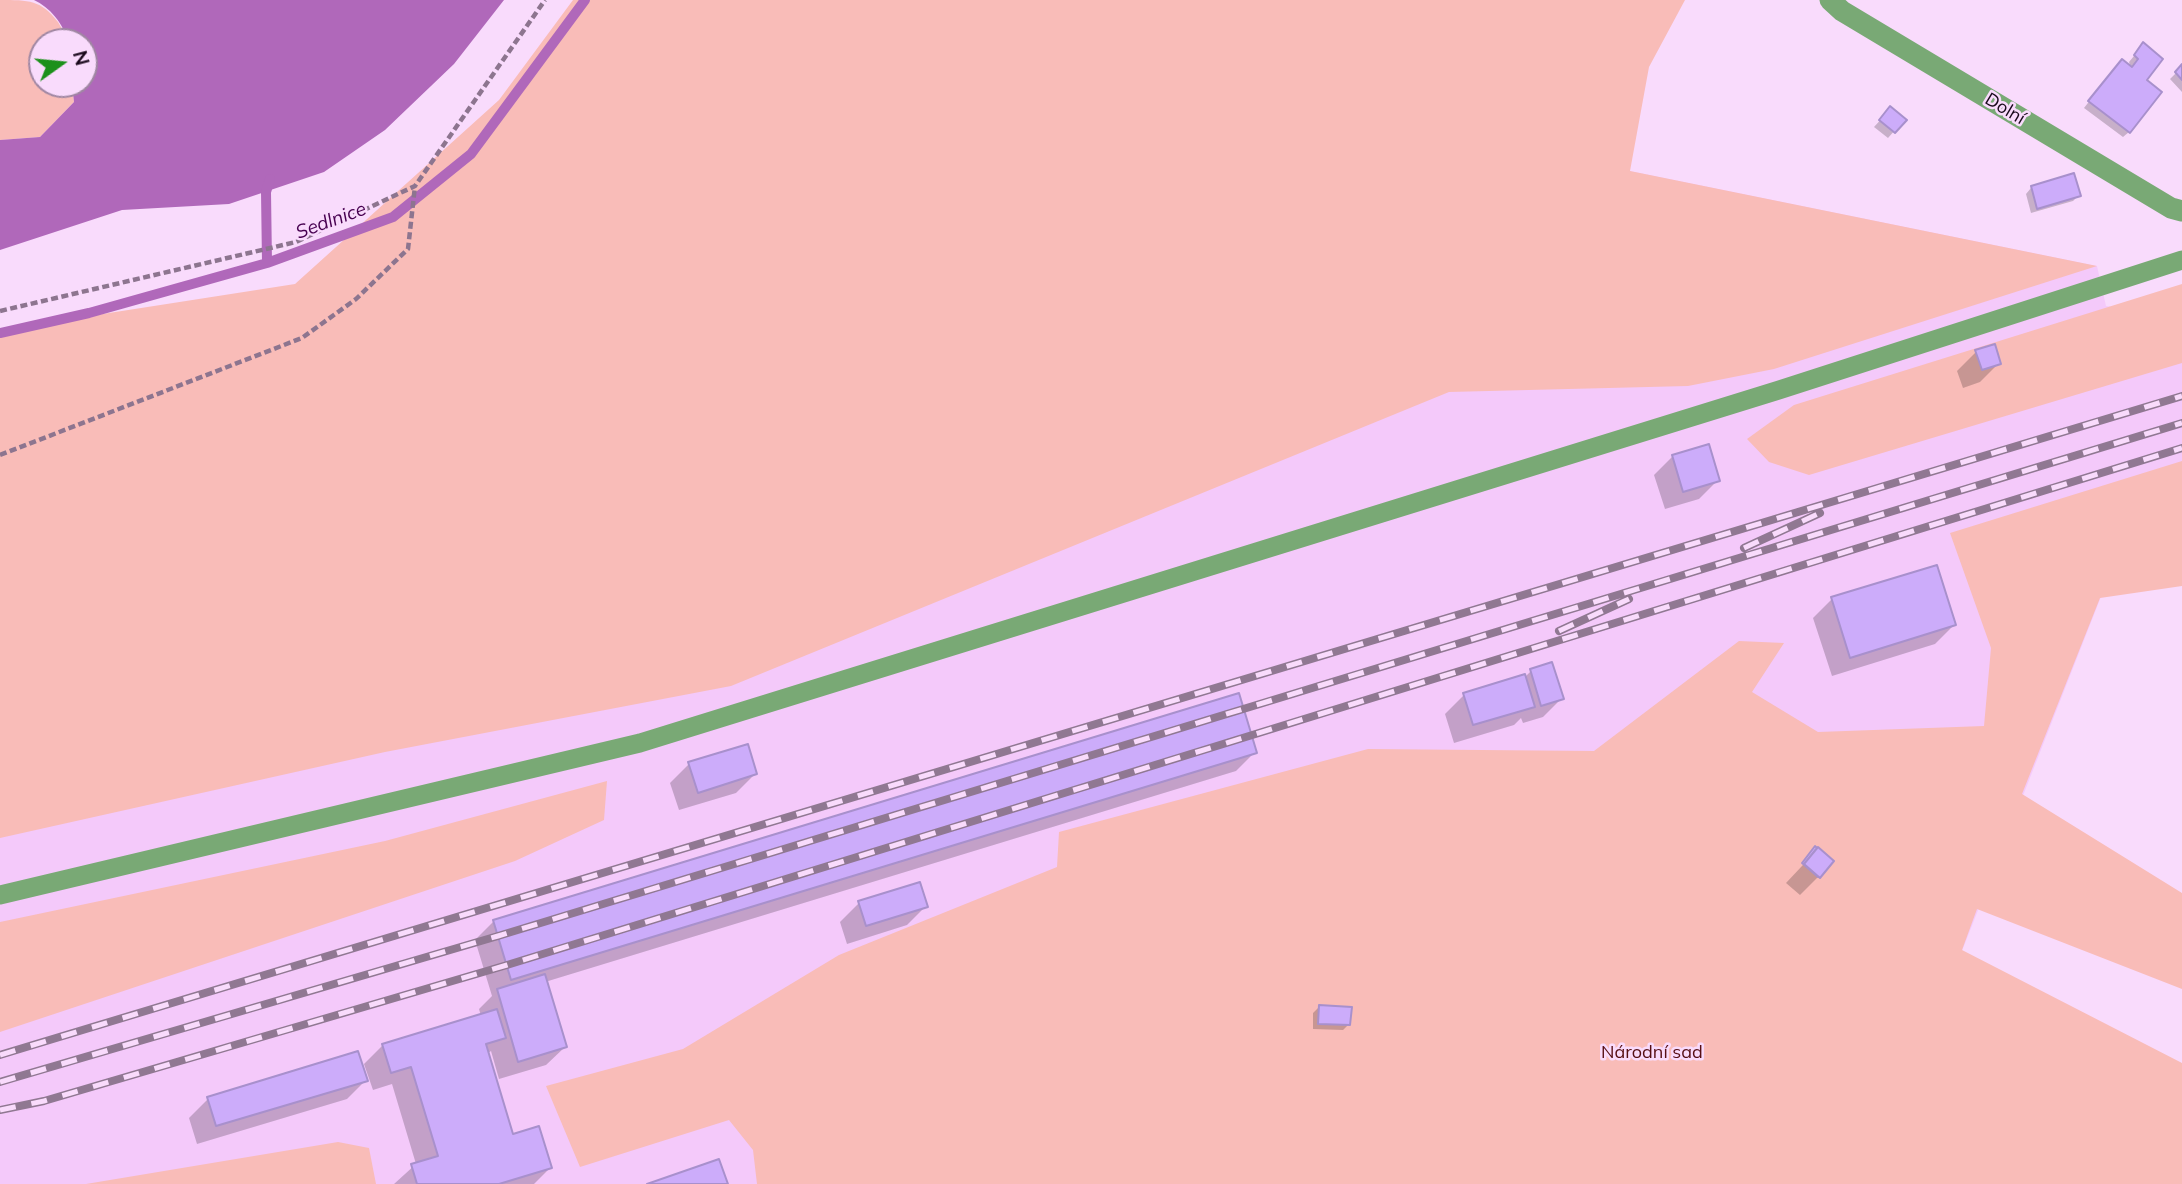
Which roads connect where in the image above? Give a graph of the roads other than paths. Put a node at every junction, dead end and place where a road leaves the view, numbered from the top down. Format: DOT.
graph roads {
  1 [pos="1830,0"];
  2 [pos="2182,211"];
  3 [pos="2182,260"];
  4 [pos="0,895"];
  1 -- 2 [label="street, Dolní"];
  3 -- 4 [label="lane"];
}
